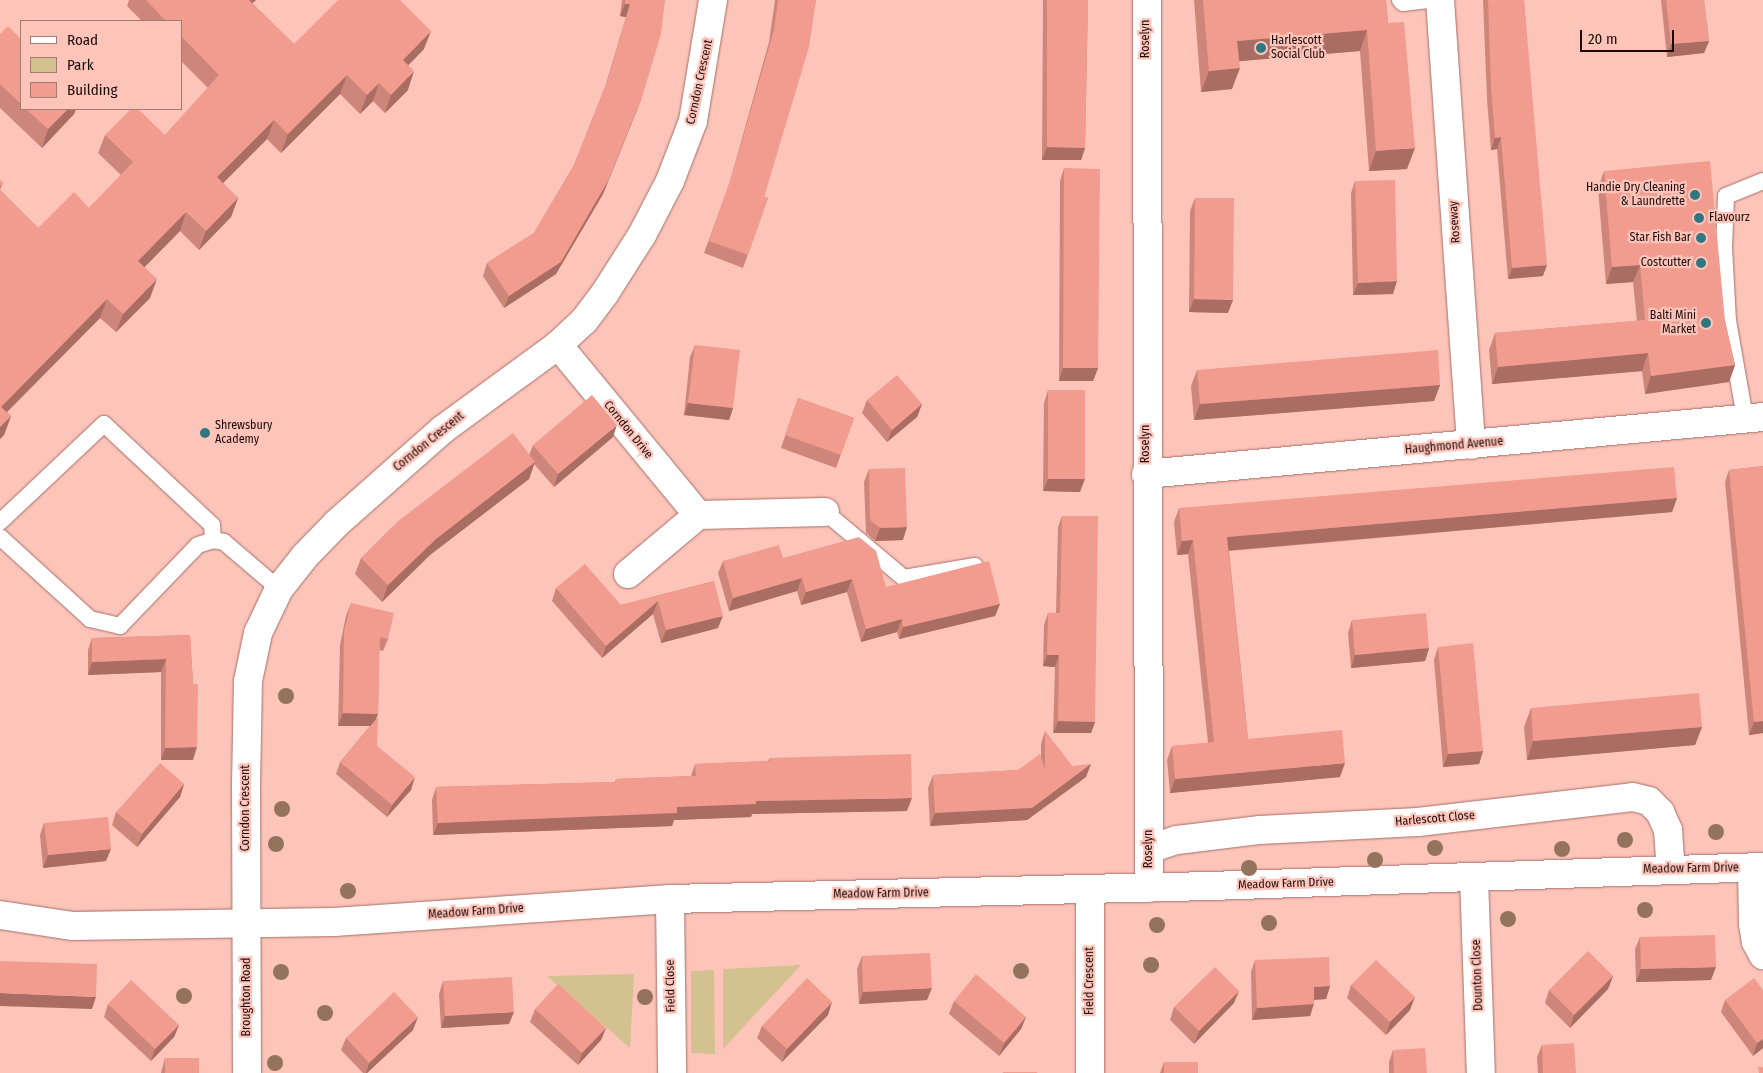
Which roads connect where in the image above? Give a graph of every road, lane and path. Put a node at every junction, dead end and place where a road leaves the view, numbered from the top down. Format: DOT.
graph roads {
  1 [pos="713,0"];
  2 [pos="1146,0"];
  3 [pos="1400,0"];
  4 [pos="1426,0"];
  5 [pos="1440,0"];
  6 [pos="1763,181"];
  7 [pos="558,344"];
  8 [pos="1754,417"];
  9 [pos="1471,445"];
  10 [pos="1146,474"];
  11 [pos="825,512"];
  12 [pos="698,515"];
  13 [pos="0,522"];
  14 [pos="0,538"];
  15 [pos="213,540"];
  16 [pos="975,566"];
  17 [pos="628,574"];
  18 [pos="279,589"];
  19 [pos="1149,849"];
  20 [pos="1757,867"];
  21 [pos="1671,868"];
  22 [pos="1474,877"];
  23 [pos="1149,888"];
  24 [pos="1090,889"];
  25 [pos="670,899"];
  26 [pos="0,915"];
  27 [pos="247,921"];
  28 [pos="1763,955"];
  29 [pos="247,1073"];
  30 [pos="672,1073"];
  31 [pos="1090,1073"];
  32 [pos="1481,1073"];
  1 -- 7 [label="street, Corndon Crescent"];
  2 -- 10 [label="street, Roselyn"];
  3 -- 4 [label="lane"];
  5 -- 9 [label="street, Roseway"];
  6 -- 8 [label="lane"];
  7 -- 12 [label="street, Corndon Drive"];
  7 -- 18 [label="street, Corndon Crescent"];
  8 -- 9 [label="street, Haughmond Avenue"];
  9 -- 10 [label="street, Haughmond Avenue"];
  10 -- 19 [label="street, Roselyn"];
  11 -- 12 [label="street"];
  11 -- 16 [label="lane"];
  12 -- 17 [label="street"];
  13 -- 15 [label="lane"];
  14 -- 15 [label="lane"];
  15 -- 18 [label="lane"];
  18 -- 27 [label="street, Corndon Crescent"];
  19 -- 21 [label="street, Harlescott Close"];
  19 -- 23 [label="street, Roselyn"];
  20 -- 21 [label="street, Meadow Farm Drive"];
  20 -- 28 [label="street"];
  21 -- 22 [label="street, Meadow Farm Drive"];
  22 -- 23 [label="street, Meadow Farm Drive"];
  22 -- 32 [label="street, Dounton Close"];
  23 -- 24 [label="street, Meadow Farm Drive"];
  24 -- 25 [label="street, Meadow Farm Drive"];
  24 -- 31 [label="street, Field Crescent"];
  25 -- 27 [label="street, Meadow Farm Drive"];
  25 -- 30 [label="street, Field Close"];
  26 -- 27 [label="street, Meadow Farm Drive"];
  27 -- 29 [label="street, Broughton Road"];
}
